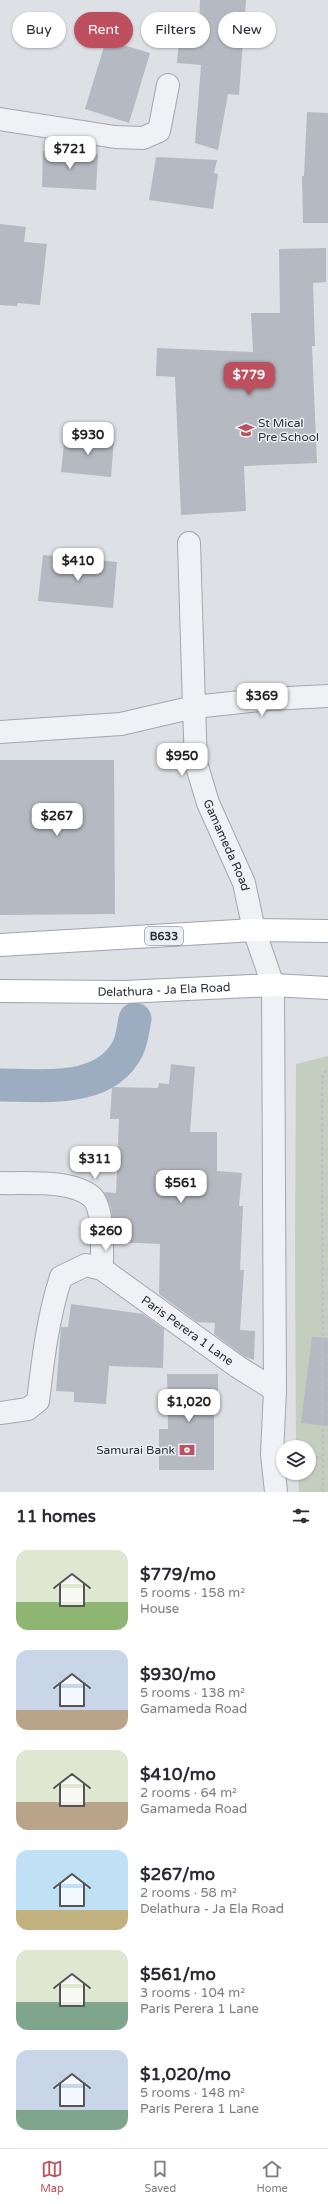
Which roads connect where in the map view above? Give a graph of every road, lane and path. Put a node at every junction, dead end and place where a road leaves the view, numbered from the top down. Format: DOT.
graph roads {
  1 [pos="168,85"];
  2 [pos="0,119"];
  3 [pos="189,543"];
  4 [pos="328,696"];
  5 [pos="194,707"];
  6 [pos="0,732"];
  7 [pos="254,930"];
  8 [pos="328,931"];
  9 [pos="0,944"];
  10 [pos="273,984"];
  11 [pos="328,988"];
  12 [pos="0,991"];
  13 [pos="328,1070"];
  14 [pos="0,1183"];
  15 [pos="102,1268"];
  16 [pos="275,1390"];
  17 [pos="0,1413"];
  18 [pos="316,1458"];
  19 [pos="323,1458"];
  20 [pos="276,1492"];
  21 [pos="323,1492"];
  1 -- 2 [label="street"];
  3 -- 5 [label="street, Gamameda Road"];
  4 -- 5 [label="street"];
  5 -- 6 [label="street"];
  5 -- 7 [label="street, Gamameda Road"];
  7 -- 8 [label="main road, B633"];
  7 -- 9 [label="main road, B633"];
  7 -- 10 [label="street, Gamameda Road"];
  10 -- 11 [label="main road, Delathura - Ja Ela Road"];
  10 -- 12 [label="main road, Delathura - Ja Ela Road"];
  10 -- 16 [label="street, Gamameda Road"];
  13 -- 19 [label="path"];
  14 -- 15 [label="street"];
  15 -- 16 [label="street, Paris Perera 1 Lane"];
  15 -- 17 [label="street"];
  16 -- 20 [label="street, Gamameda Road"];
  18 -- 19 [label="path"];
  19 -- 21 [label="path"];
}
